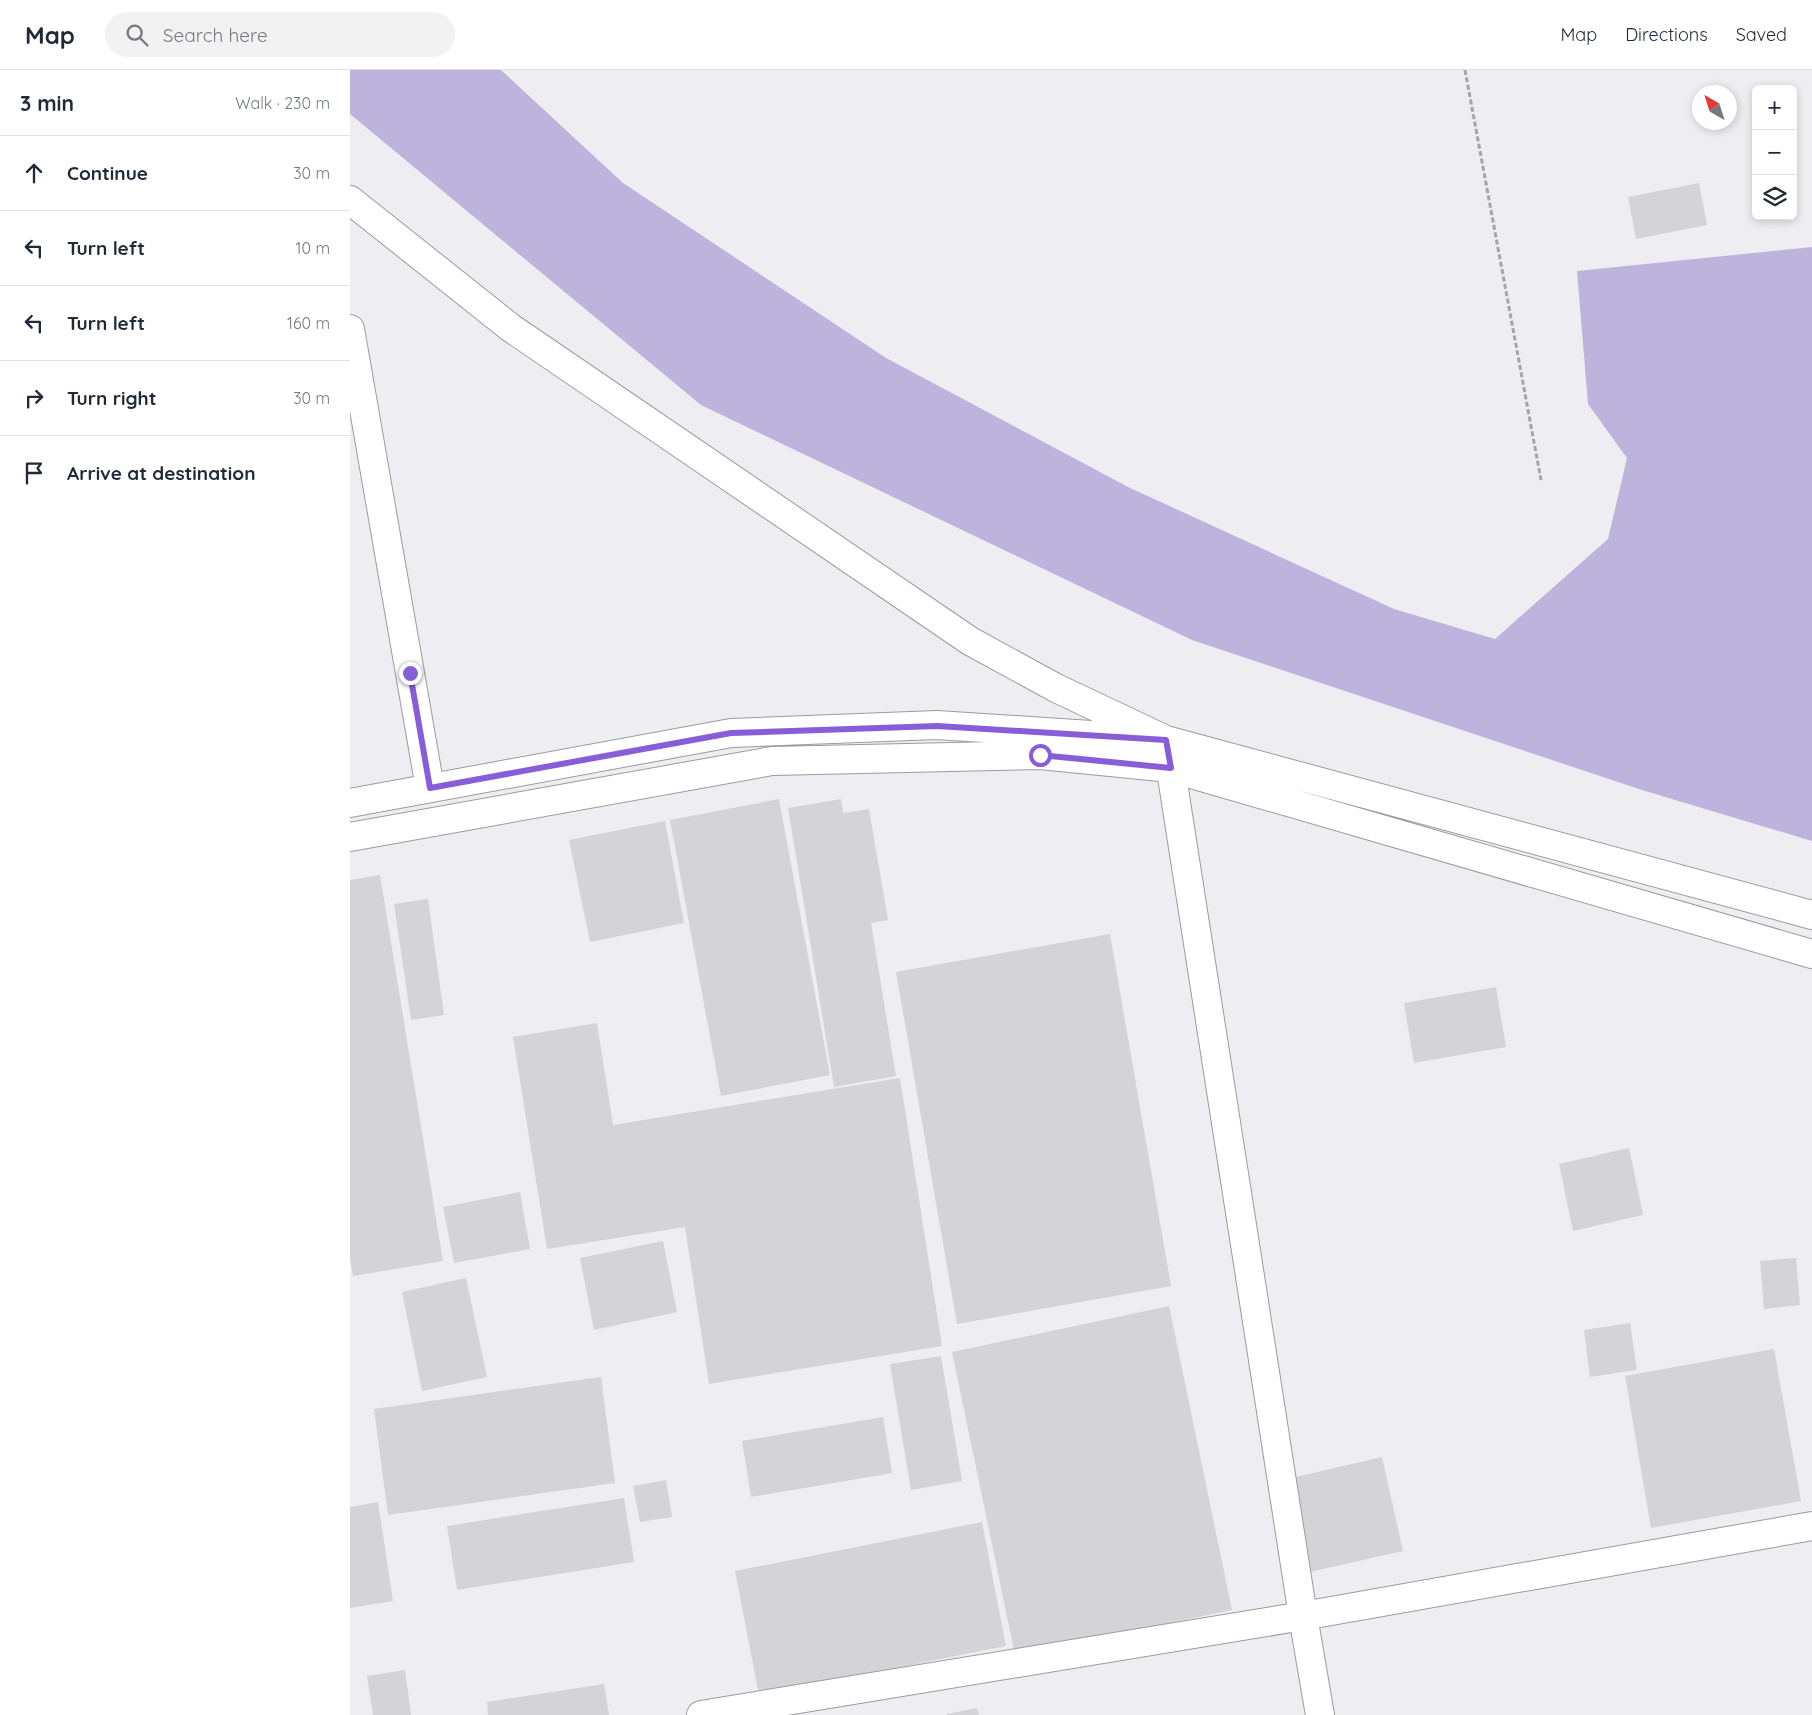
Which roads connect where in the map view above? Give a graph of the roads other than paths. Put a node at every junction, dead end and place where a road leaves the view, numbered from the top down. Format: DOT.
graph roads {
  1 [pos="350,200"];
  2 [pos="350,329"];
  3 [pos="1166,740"];
  4 [pos="1171,768"];
  5 [pos="430,788"];
  6 [pos="350,803"];
  7 [pos="350,838"];
  8 [pos="1812,915"];
  9 [pos="1812,954"];
  10 [pos="1812,1526"];
  11 [pos="1303,1616"];
  12 [pos="701,1715"];
  13 [pos="1320,1715"];
  1 -- 3 [label="street"];
  2 -- 5 [label="street"];
  3 -- 4 [label="street"];
  3 -- 5 [label="street"];
  3 -- 8 [label="street"];
  4 -- 7 [label="street"];
  4 -- 9 [label="street"];
  4 -- 11 [label="street"];
  5 -- 6 [label="street"];
  10 -- 11 [label="street"];
  11 -- 12 [label="street"];
  11 -- 13 [label="street"];
}
